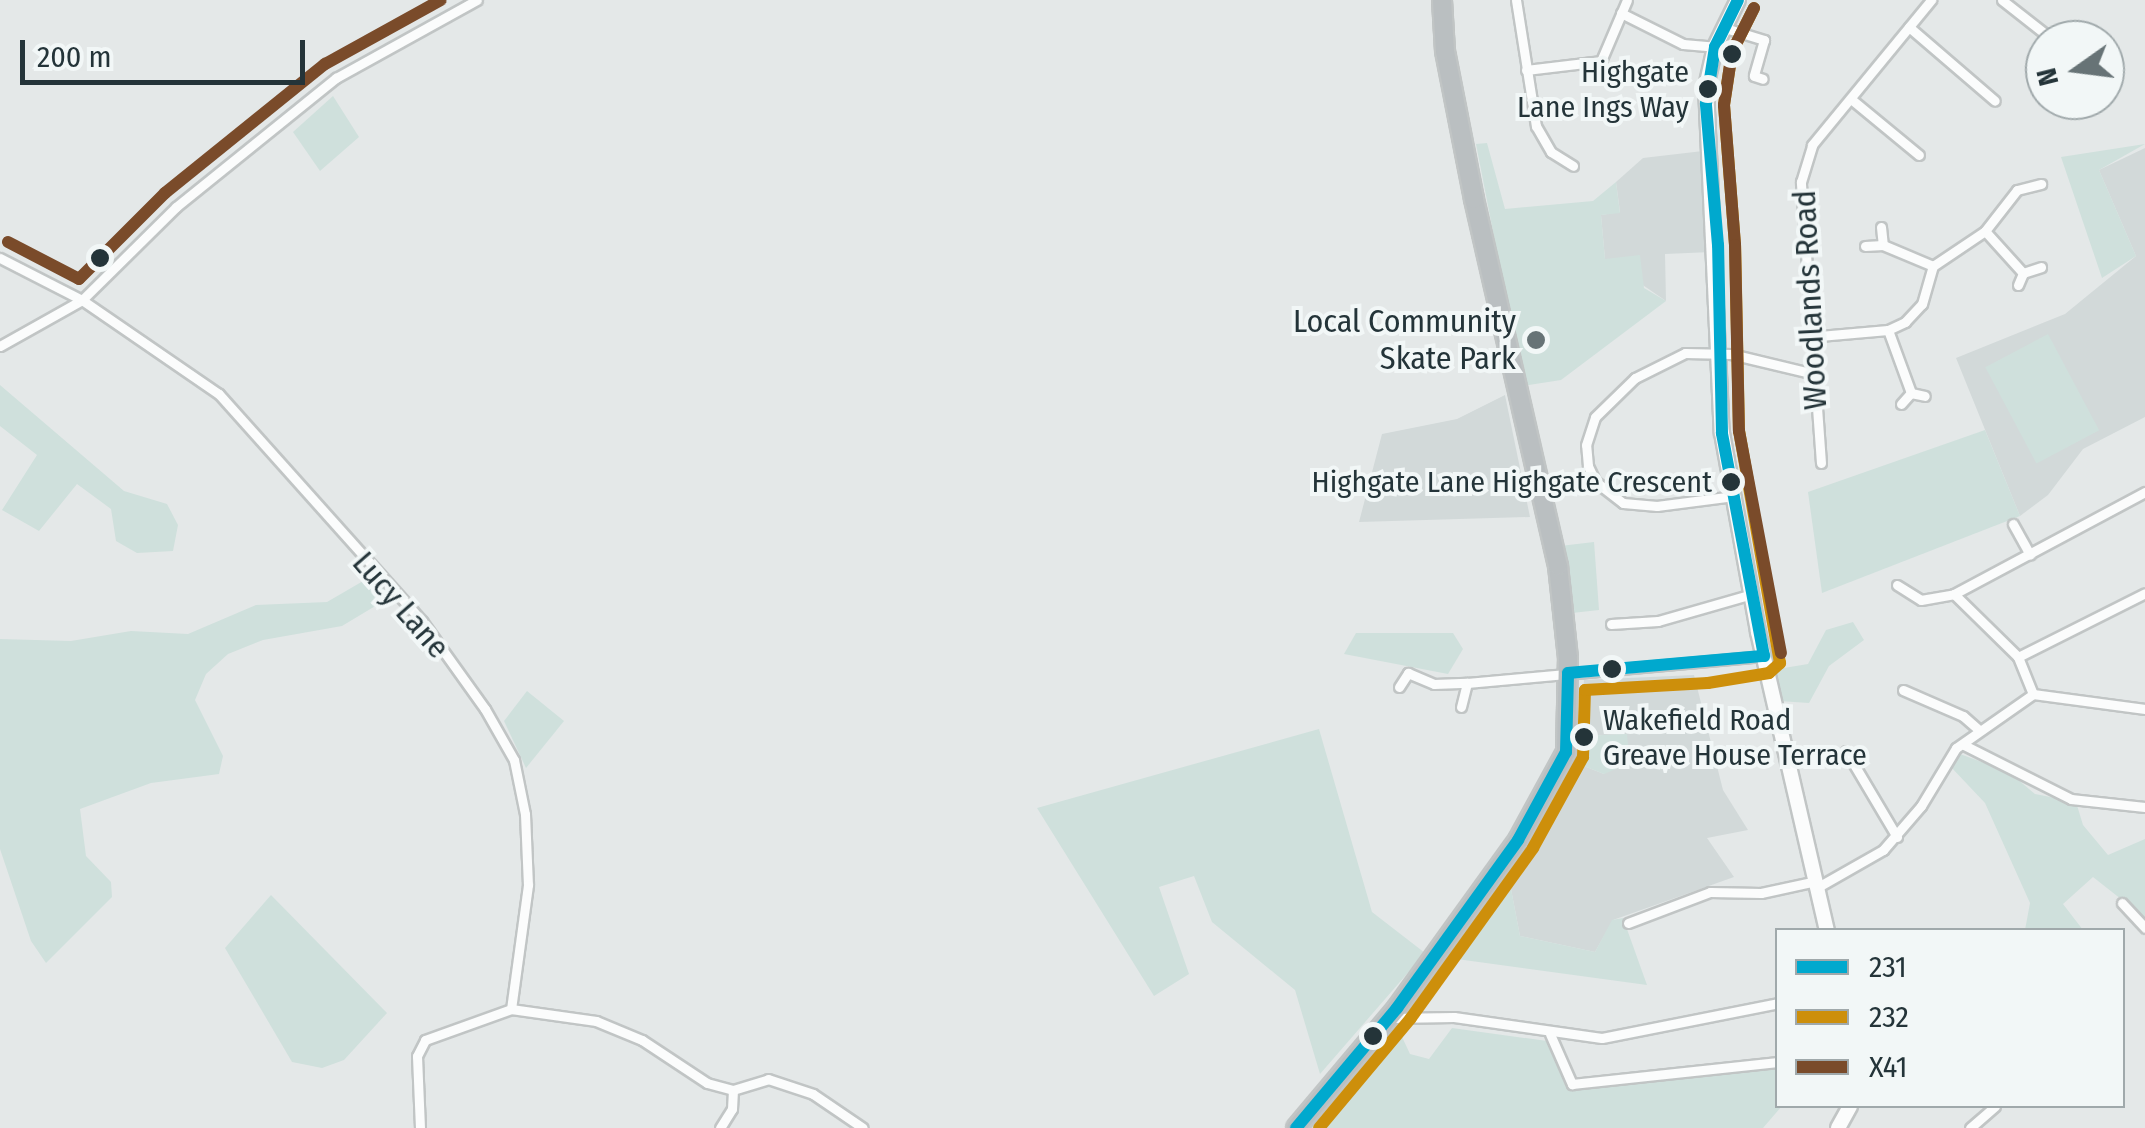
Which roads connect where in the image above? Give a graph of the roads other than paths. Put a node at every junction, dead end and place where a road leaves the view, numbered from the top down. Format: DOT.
graph roads {
  1 [pos="476,0"];
  2 [pos="1443,0"];
  3 [pos="1516,0"];
  4 [pos="1627,0"];
  5 [pos="1738,0"];
  6 [pos="1931,0"];
  7 [pos="2002,0"];
  8 [pos="1621,12"];
  9 [pos="2027,20"];
  10 [pos="1909,27"];
  11 [pos="1724,28"];
  12 [pos="1716,47"];
  13 [pos="1526,70"];
  14 [pos="1763,79"];
  15 [pos="1851,98"];
  16 [pos="1995,102"];
  17 [pos="1919,155"];
  18 [pos="1572,166"];
  19 [pos="2010,181"];
  20 [pos="2041,184"];
  21 [pos="2017,190"];
  22 [pos="1880,226"];
  23 [pos="1984,231"];
  24 [pos="1882,245"];
  25 [pos="1866,246"];
  26 [pos="0,258"];
  27 [pos="1933,266"];
  28 [pos="2041,267"];
  29 [pos="2023,273"];
  30 [pos="2018,285"];
  31 [pos="82,300"];
  32 [pos="1888,330"];
  33 [pos="1808,337"];
  34 [pos="0,346"];
  35 [pos="1716,354"];
  36 [pos="1810,373"];
  37 [pos="1911,392"];
  38 [pos="1925,396"];
  39 [pos="1901,404"];
  40 [pos="1821,463"];
  41 [pos="2145,492"];
  42 [pos="1734,496"];
  43 [pos="2013,524"];
  44 [pos="2030,555"];
  45 [pos="1897,585"];
  46 [pos="2145,593"];
  47 [pos="1752,594"];
  48 [pos="1954,594"];
  49 [pos="1611,624"];
  50 [pos="1764,656"];
  51 [pos="2018,657"];
  52 [pos="1568,666"];
  53 [pos="1466,683"];
  54 [pos="1399,687"];
  55 [pos="1903,690"];
  56 [pos="2033,694"];
  57 [pos="1461,708"];
  58 [pos="2145,709"];
  59 [pos="1979,730"];
  60 [pos="1964,746"];
  61 [pos="1846,750"];
  62 [pos="2145,807"];
  63 [pos="1897,837"];
  64 [pos="1817,884"];
  65 [pos="2122,903"];
  66 [pos="1628,924"];
  67 [pos="1827,928"];
  68 [pos="2145,928"];
  69 [pos="1775,1004"];
  70 [pos="512,1010"];
  71 [pos="1384,1018"];
  72 [pos="1550,1034"];
  73 [pos="1775,1062"];
  74 [pos="732,1090"];
  75 [pos="1992,1108"];
  76 [pos="420,1128"];
  77 [pos="720,1128"];
  78 [pos="864,1128"];
  79 [pos="1296,1128"];
  80 [pos="1970,1128"];
  1 -- 31 [label="street"];
  2 -- 52 [label="highway"];
  3 -- 13 [label="street"];
  4 -- 8 [label="street"];
  5 -- 11 [label="street"];
  6 -- 10 [label="street, Woodlands Road"];
  7 -- 9 [label="street"];
  8 -- 12 [label="street"];
  8 -- 13 [label="street"];
  10 -- 15 [label="street, Woodlands Road"];
  10 -- 16 [label="street"];
  11 -- 12 [label="street"];
  11 -- 14 [label="street"];
  12 -- 35 [label="street"];
  13 -- 18 [label="street"];
  15 -- 17 [label="street"];
  15 -- 33 [label="street, Woodlands Road"];
  19 -- 21 [label="street"];
  20 -- 21 [label="street"];
  21 -- 23 [label="street"];
  22 -- 24 [label="street"];
  23 -- 27 [label="street"];
  23 -- 29 [label="street"];
  24 -- 25 [label="street"];
  24 -- 27 [label="street"];
  26 -- 31 [label="street, Lucy Lane"];
  27 -- 32 [label="street"];
  28 -- 29 [label="street"];
  29 -- 30 [label="street"];
  31 -- 34 [label="street"];
  31 -- 70 [label="street, Lucy Lane"];
  32 -- 33 [label="street"];
  32 -- 37 [label="street"];
  33 -- 36 [label="street, Woodlands Road"];
  35 -- 36 [label="street"];
  35 -- 42 [label="street"];
  35 -- 42 [label="street"];
  36 -- 40 [label="street, Woodlands Road"];
  37 -- 38 [label="street"];
  37 -- 39 [label="street"];
  41 -- 44 [label="street"];
  42 -- 47 [label="street"];
  43 -- 44 [label="street"];
  44 -- 48 [label="street"];
  45 -- 48 [label="street"];
  46 -- 51 [label="street"];
  47 -- 49 [label="street"];
  47 -- 50 [label="street"];
  48 -- 51 [label="street"];
  50 -- 52 [label="street"];
  50 -- 64 [label="street"];
  51 -- 56 [label="street"];
  52 -- 53 [label="street"];
  52 -- 71 [label="highway"];
  53 -- 54 [label="street"];
  53 -- 57 [label="street"];
  55 -- 59 [label="street"];
  56 -- 58 [label="street"];
  56 -- 59 [label="street"];
  59 -- 60 [label="street"];
  60 -- 62 [label="street"];
  60 -- 63 [label="street"];
  61 -- 63 [label="street"];
  63 -- 64 [label="street"];
  64 -- 66 [label="street"];
  64 -- 67 [label="street"];
  65 -- 68 [label="street"];
  69 -- 72 [label="street"];
  70 -- 74 [label="street"];
  70 -- 76 [label="street"];
  71 -- 72 [label="street"];
  71 -- 79 [label="highway"];
  72 -- 73 [label="street"];
  74 -- 77 [label="street"];
  74 -- 78 [label="street"];
  75 -- 80 [label="street"];
}
